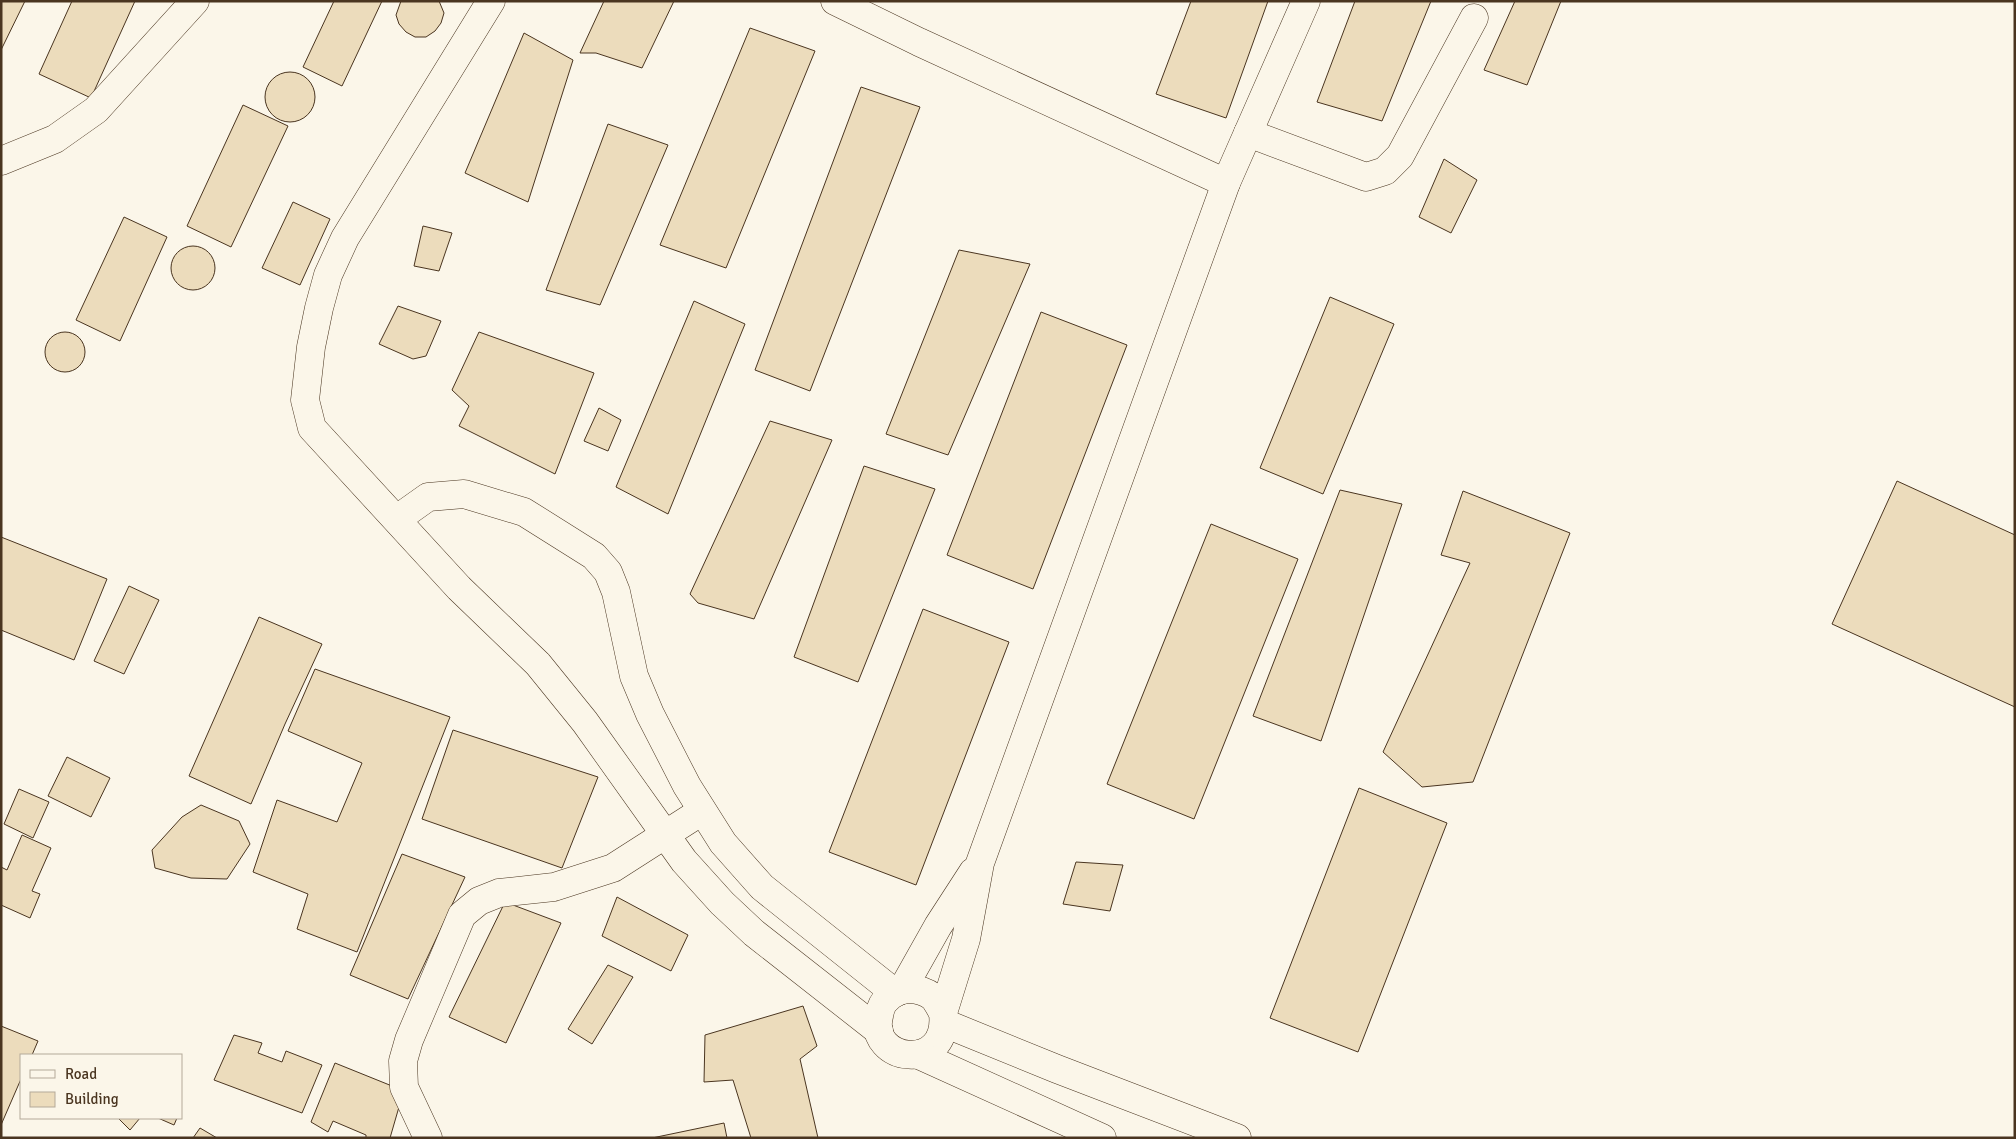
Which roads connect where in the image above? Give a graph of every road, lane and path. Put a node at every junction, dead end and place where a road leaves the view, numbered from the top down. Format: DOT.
graph roads {
  1 [pos="195,1"];
  2 [pos="491,1"];
  3 [pos="835,1"];
  4 [pos="1306,1"];
  5 [pos="1474,18"];
  6 [pos="1248,133"];
  7 [pos="1,161"];
  8 [pos="1226,183"];
  9 [pos="397,520"];
  10 [pos="702,811"];
  11 [pos="666,835"];
  12 [pos="980,863"];
  13 [pos="899,991"];
  14 [pos="944,1018"];
  15 [pos="879,1031"];
  16 [pos="919,1055"];
  17 [pos="428,1138"];
  18 [pos="1102,1138"];
  19 [pos="1238,1138"];
  1 -- 7 [label="street"];
  2 -- 9 [label="street"];
  3 -- 8 [label="street"];
  4 -- 6 [label="street"];
  5 -- 6 [label="street"];
  6 -- 8 [label="street"];
  8 -- 12 [label="street"];
  9 -- 10 [label="street"];
  9 -- 11 [label="street"];
  10 -- 11 [label="street"];
  10 -- 13 [label="street"];
  11 -- 15 [label="street"];
  11 -- 17 [label="street"];
  12 -- 13 [label="street"];
  12 -- 14 [label="street"];
  13 -- 14 [label="street"];
  13 -- 15 [label="street"];
  14 -- 16 [label="street"];
  14 -- 19 [label="street"];
  15 -- 16 [label="street"];
  16 -- 18 [label="street"];
}
